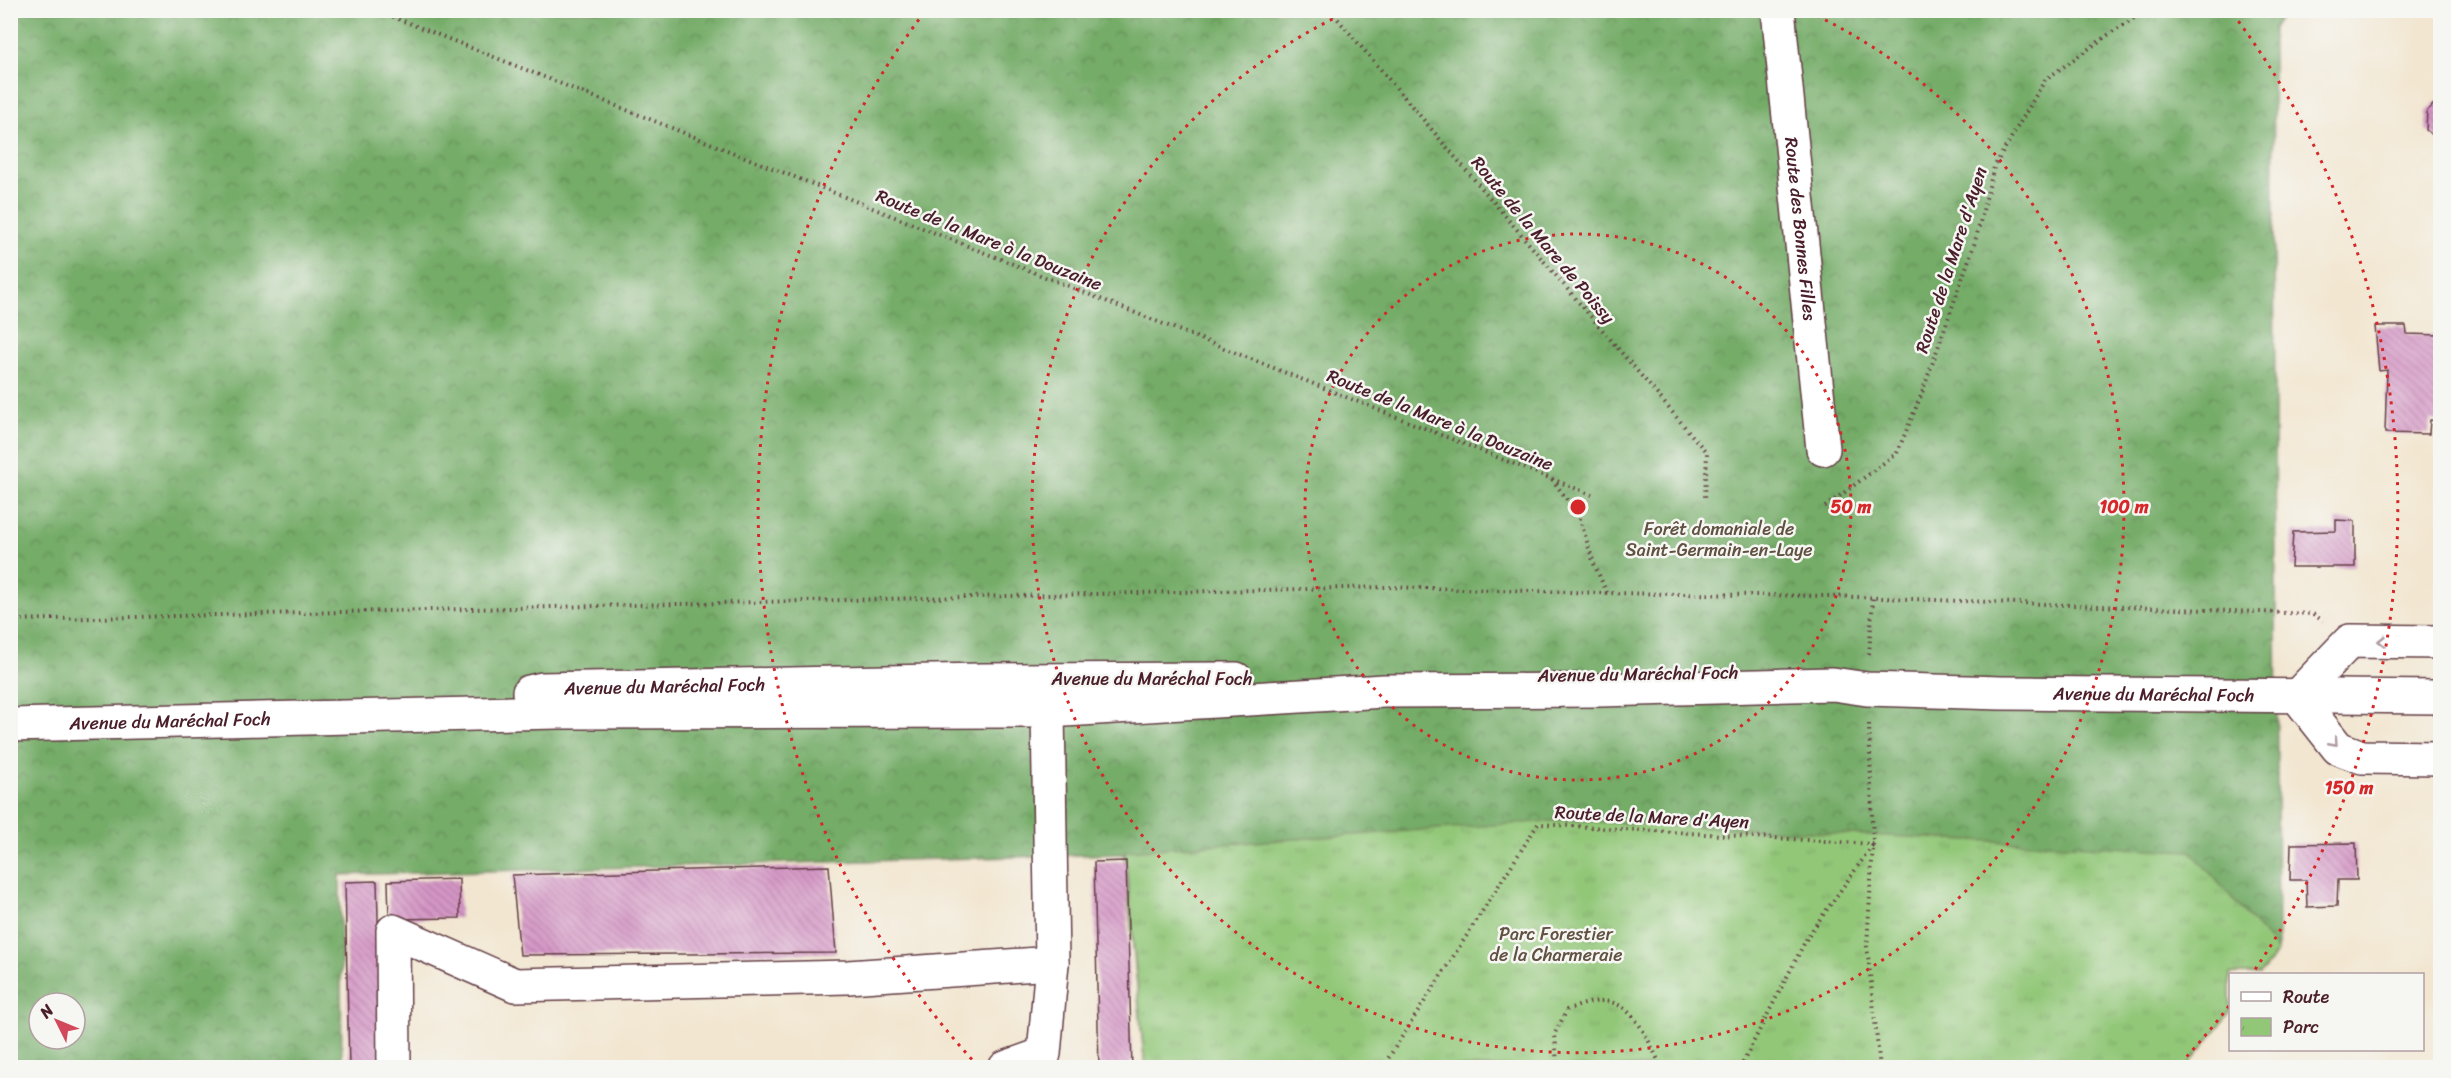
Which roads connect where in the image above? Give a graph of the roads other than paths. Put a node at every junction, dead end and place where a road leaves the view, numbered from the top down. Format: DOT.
graph roads {
  1 [pos="1778,10"];
  2 [pos="1823,449"];
  3 [pos="2440,642"];
  4 [pos="1867,689"];
  5 [pos="2297,696"];
  6 [pos="2440,697"];
  7 [pos="1048,711"];
  8 [pos="437,714"];
  9 [pos="10,725"];
  10 [pos="2440,758"];
  11 [pos="1052,963"];
  12 [pos="394,1068"];
  13 [pos="1005,1068"];
  1 -- 2 [label="main road, Route des Bonnes Filles"];
  3 -- 5 [label="main road, one-way"];
  4 -- 5 [label="main road, Avenue du Maréchal Foch"];
  4 -- 7 [label="main road, Avenue du Maréchal Foch"];
  4 -- 8 [label="main road, Avenue du Maréchal Foch"];
  5 -- 6 [label="main road, Avenue du Maréchal Foch"];
  5 -- 10 [label="main road, one-way"];
  7 -- 8 [label="main road, Avenue du Maréchal Foch"];
  7 -- 11 [label="main road"];
  8 -- 9 [label="main road, Avenue du Maréchal Foch"];
  11 -- 12 [label="main road"];
  11 -- 13 [label="main road"];
}
